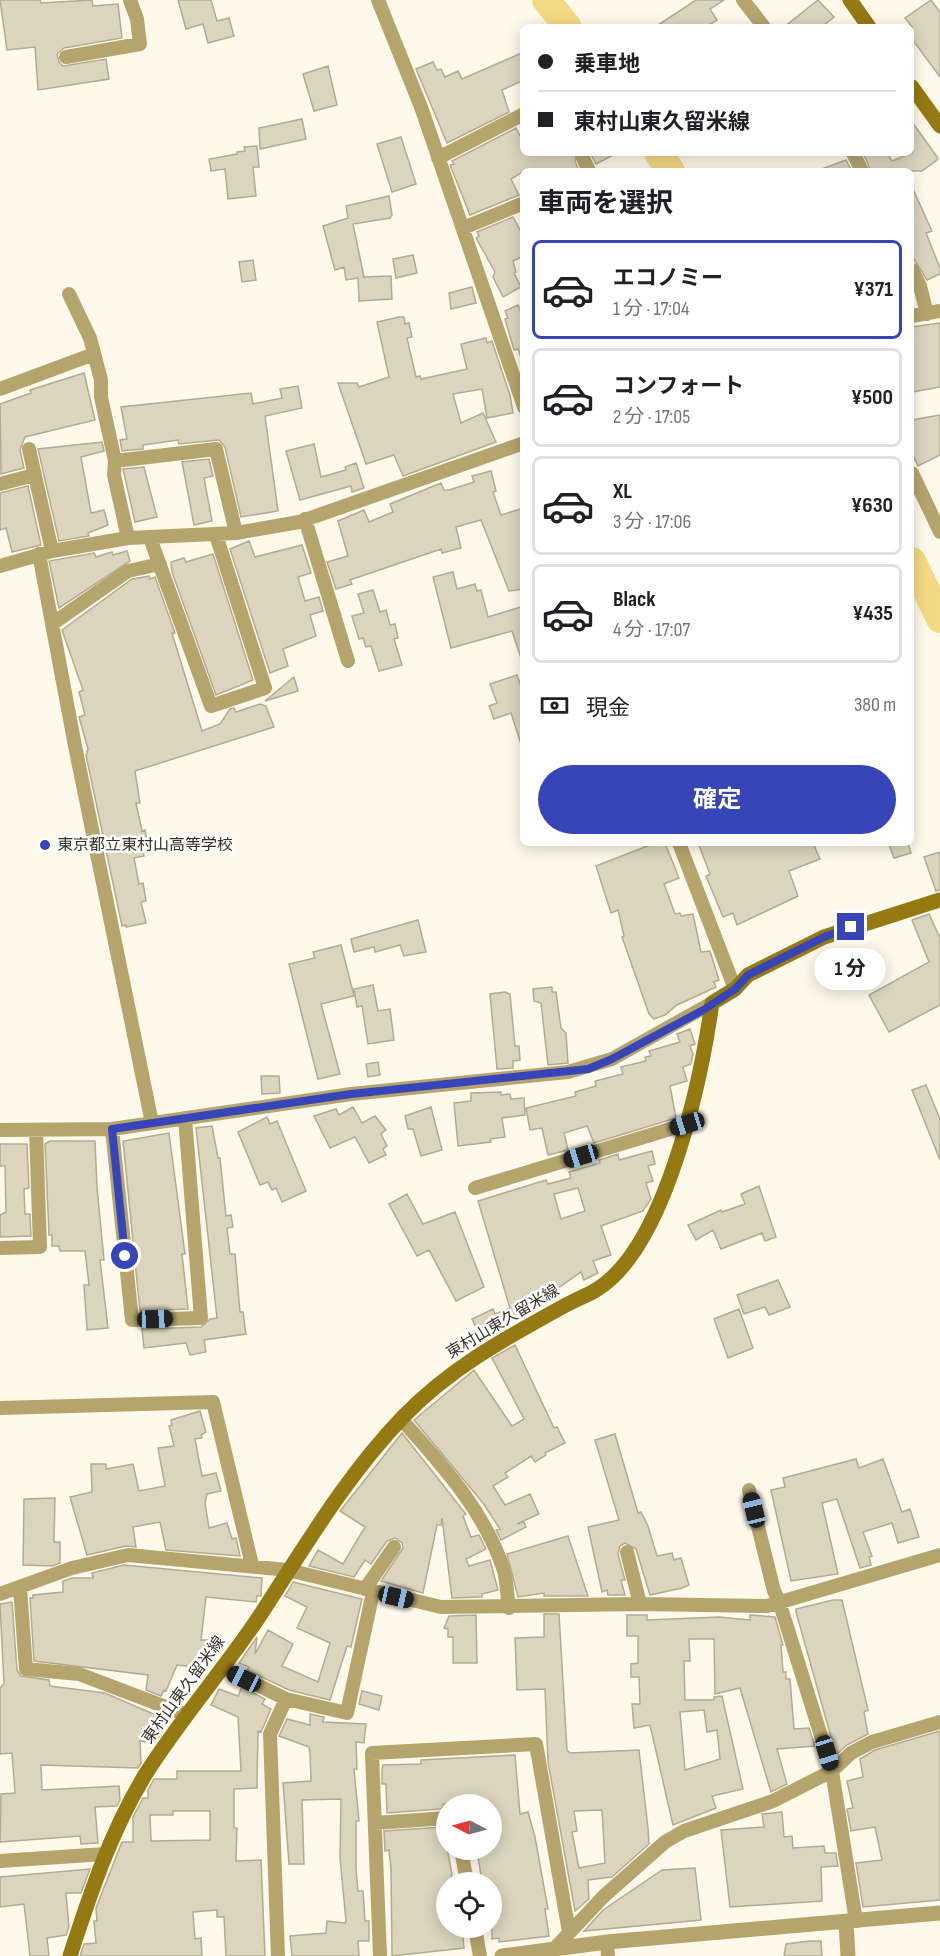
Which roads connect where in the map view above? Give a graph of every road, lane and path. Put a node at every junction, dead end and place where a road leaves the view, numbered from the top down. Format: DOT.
graph roads {
  1 [pos="130,0"];
  2 [pos="378,0"];
  3 [pos="743,0"];
  4 [pos="850,0"];
  5 [pos="762,24"];
  6 [pos="867,24"];
  7 [pos="66,57"];
  8 [pos="914,90"];
  9 [pos="520,116"];
  10 [pos="940,126"];
  11 [pos="438,158"];
  12 [pos="520,205"];
  13 [pos="463,228"];
  14 [pos="914,274"];
  15 [pos="69,294"];
  16 [pos="934,313"];
  17 [pos="914,316"];
  18 [pos="94,354"];
  19 [pos="0,389"];
  20 [pos="520,395"];
  21 [pos="520,444"];
  22 [pos="29,448"];
  23 [pos="115,461"];
  24 [pos="34,475"];
  25 [pos="914,477"];
  26 [pos="0,484"];
  27 [pos="305,519"];
  28 [pos="940,532"];
  29 [pos="236,533"];
  30 [pos="216,534"];
  31 [pos="128,538"];
  32 [pos="150,538"];
  33 [pos="46,552"];
  34 [pos="160,564"];
  35 [pos="0,566"];
  36 [pos="52,624"];
  37 [pos="348,661"];
  38 [pos="680,846"];
  39 [pos="938,905"];
  40 [pos="735,989"];
  41 [pos="712,1003"];
  42 [pos="185,1118"];
  43 [pos="152,1123"];
  44 [pos="687,1124"];
  45 [pos="112,1129"];
  46 [pos="0,1130"];
  47 [pos="36,1131"];
  48 [pos="475,1188"];
  49 [pos="0,1248"];
  50 [pos="0,1408"];
  51 [pos="401,1419"];
  52 [pos="749,1490"];
  53 [pos="394,1547"];
  54 [pos="627,1552"];
  55 [pos="940,1555"];
  56 [pos="252,1565"];
  57 [pos="288,1570"];
  58 [pos="20,1588"];
  59 [pos="369,1590"];
  60 [pos="0,1594"];
  61 [pos="779,1601"];
  62 [pos="640,1604"];
  63 [pos="508,1608"];
  64 [pos="223,1668"];
  65 [pos="286,1699"];
  66 [pos="187,1715"];
  67 [pos="940,1722"];
  68 [pos="832,1771"];
  69 [pos="436,1819"];
  70 [pos="375,1822"];
  71 [pos="105,1854"];
  72 [pos="0,1861"];
  73 [pos="940,1913"];
  74 [pos="851,1922"];
  75 [pos="569,1932"];
  76 [pos="477,1938"];
  77 [pos="555,1948"];
  78 [pos="607,1949"];
  79 [pos="70,1956"];
  80 [pos="278,1956"];
  81 [pos="380,1956"];
  82 [pos="480,1956"];
  83 [pos="502,1956"];
  84 [pos="848,1956"];
  1 -- 7 [label="street"];
  2 -- 11 [label="street"];
  3 -- 5 [label="street"];
  4 -- 6 [label="main road"];
  8 -- 10 [label="main road"];
  9 -- 11 [label="street"];
  11 -- 13 [label="street"];
  12 -- 13 [label="street"];
  13 -- 20 [label="street"];
  14 -- 16 [label="street"];
  15 -- 18 [label="street"];
  16 -- 17 [label="street"];
  18 -- 19 [label="street"];
  18 -- 23 [label="street"];
  21 -- 27 [label="street"];
  22 -- 24 [label="street"];
  23 -- 29 [label="street"];
  23 -- 31 [label="street"];
  24 -- 26 [label="street"];
  24 -- 33 [label="street"];
  25 -- 28 [label="street"];
  27 -- 29 [label="street"];
  27 -- 37 [label="street"];
  29 -- 30 [label="street"];
  30 -- 32 [label="street"];
  30 -- 34 [label="street"];
  31 -- 32 [label="street"];
  31 -- 33 [label="street"];
  32 -- 34 [label="street"];
  33 -- 35 [label="street"];
  33 -- 36 [label="street"];
  34 -- 36 [label="street"];
  36 -- 43 [label="street"];
  38 -- 40 [label="street"];
  39 -- 40 [label="main road"];
  40 -- 41 [label="main road"];
  41 -- 42 [label="street"];
  41 -- 44 [label="main road, 東村山東久留米線"];
  42 -- 43 [label="street"];
  42 -- 45 [label="street"];
  43 -- 45 [label="street"];
  44 -- 48 [label="street"];
  44 -- 51 [label="main road, 東村山東久留米線"];
  45 -- 47 [label="street"];
  46 -- 47 [label="street"];
  47 -- 49 [label="street"];
  50 -- 56 [label="street"];
  51 -- 57 [label="main road, 東村山東久留米線"];
  51 -- 63 [label="street"];
  52 -- 61 [label="street"];
  53 -- 59 [label="street"];
  54 -- 62 [label="street"];
  55 -- 61 [label="street"];
  56 -- 57 [label="street"];
  56 -- 58 [label="street"];
  57 -- 59 [label="street"];
  57 -- 64 [label="main road, 東村山東久留米線"];
  58 -- 60 [label="street"];
  58 -- 66 [label="street"];
  59 -- 63 [label="street"];
  59 -- 65 [label="street"];
  61 -- 62 [label="street"];
  61 -- 68 [label="street"];
  62 -- 63 [label="street"];
  64 -- 65 [label="street"];
  64 -- 66 [label="main road, 東村山東久留米線"];
  65 -- 80 [label="street"];
  66 -- 71 [label="main road, 東村山東久留米線"];
  67 -- 68 [label="street"];
  68 -- 74 [label="street"];
  68 -- 75 [label="street"];
  69 -- 70 [label="street"];
  70 -- 75 [label="street"];
  70 -- 81 [label="street"];
  71 -- 72 [label="street"];
  71 -- 79 [label="main road, 東村山東久留米線"];
  73 -- 74 [label="street"];
  74 -- 78 [label="street"];
  74 -- 84 [label="street"];
  75 -- 77 [label="street"];
  76 -- 82 [label="street"];
  77 -- 78 [label="street"];
  77 -- 83 [label="street"];
}
